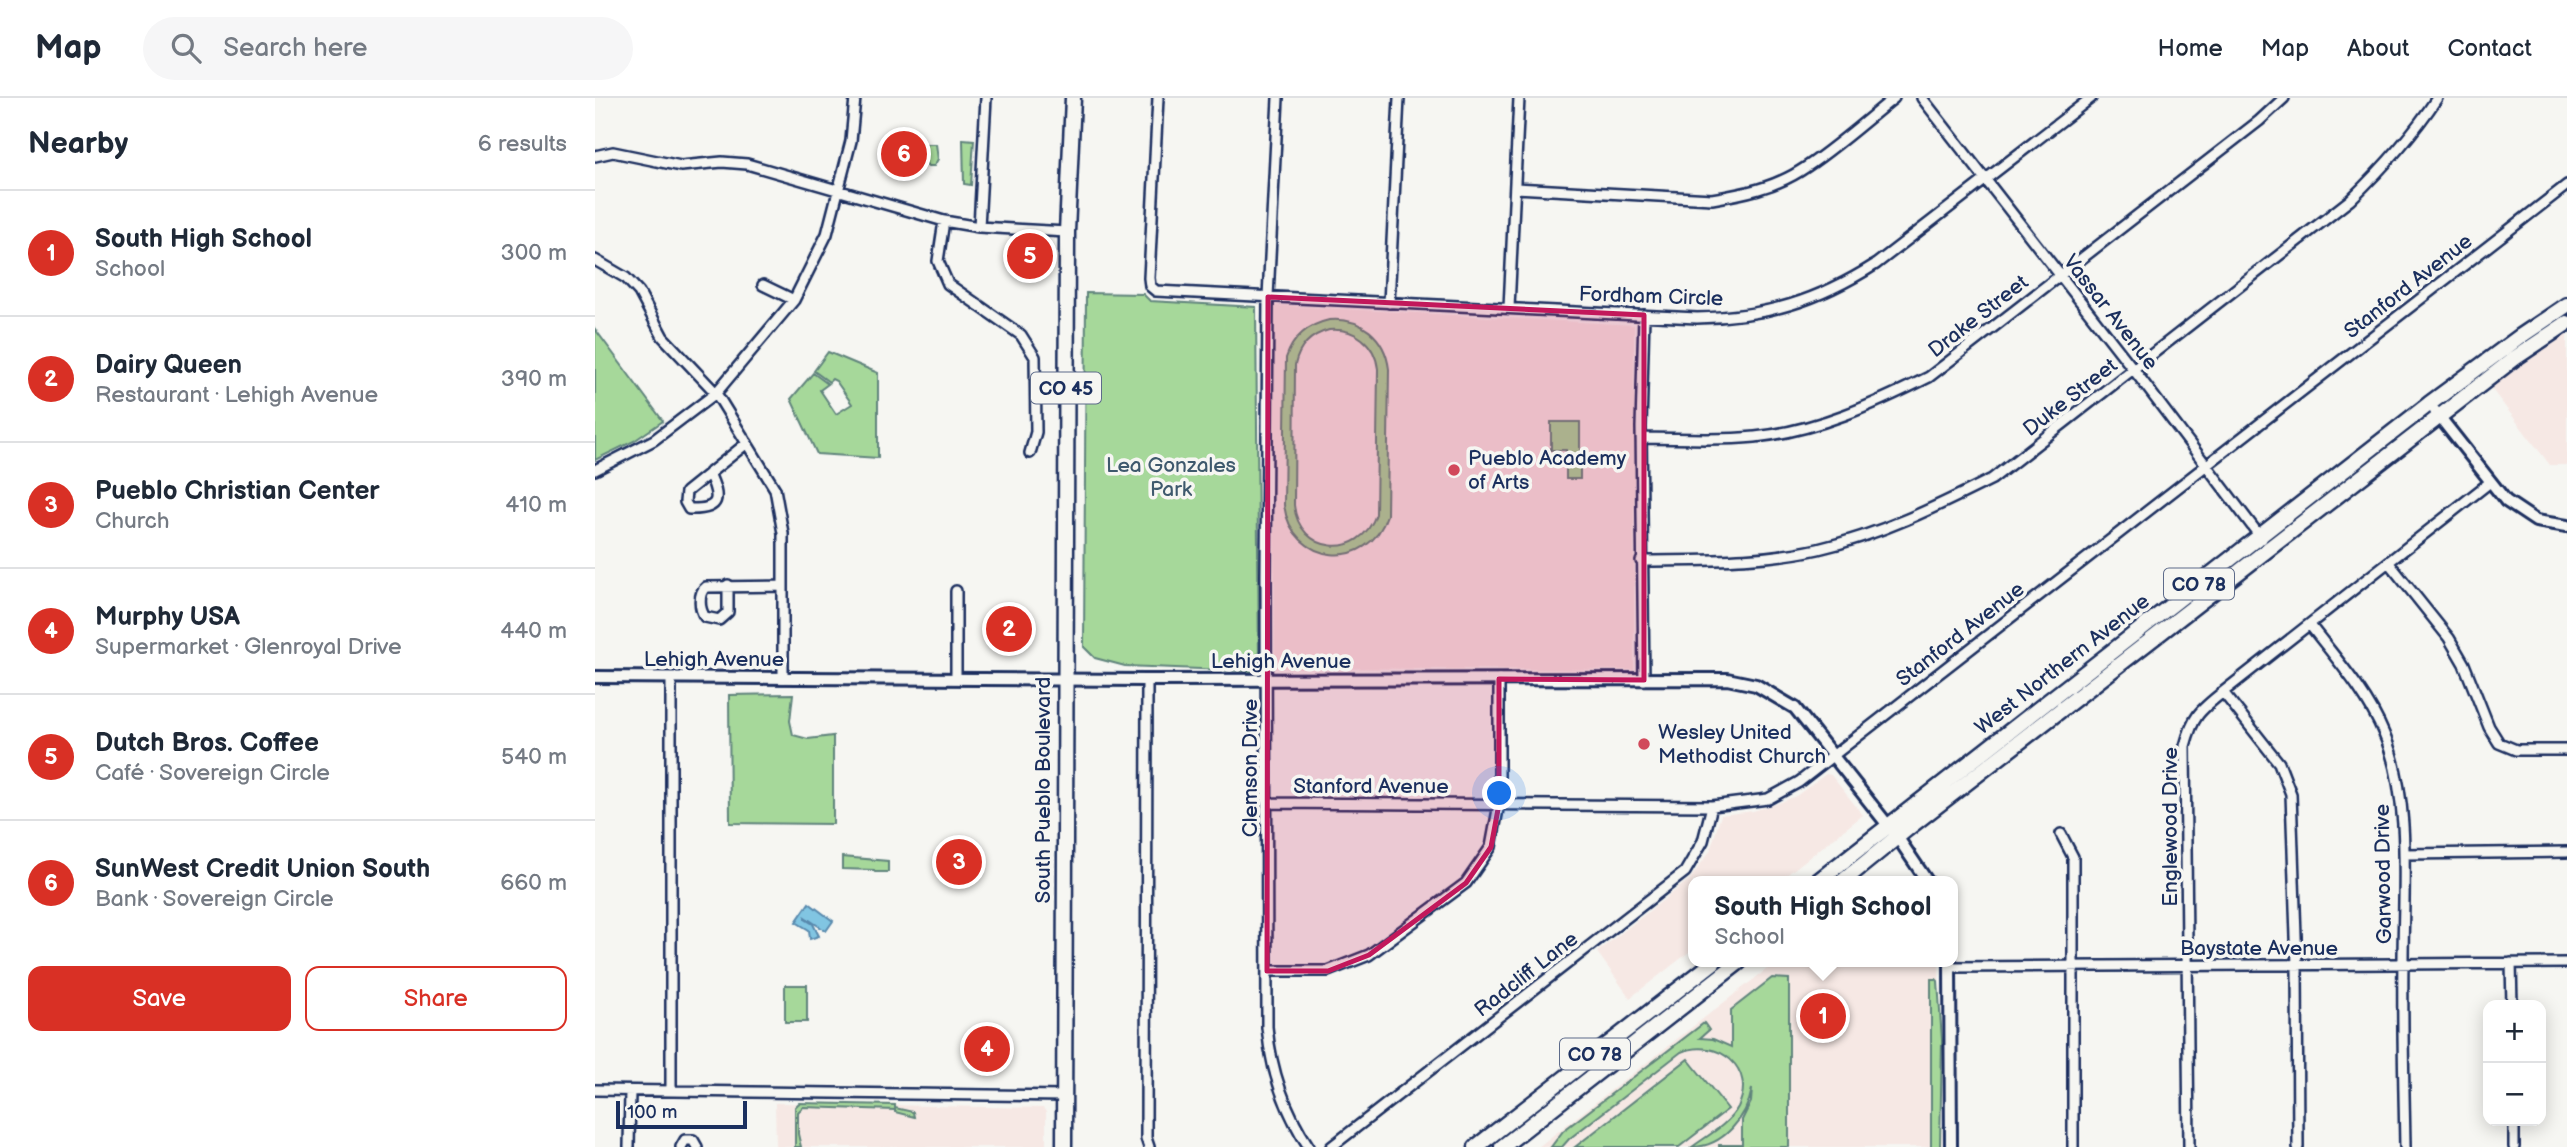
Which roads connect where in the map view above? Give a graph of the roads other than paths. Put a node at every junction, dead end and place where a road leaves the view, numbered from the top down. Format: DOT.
graph roads {
  1 [pos="855,98"];
  2 [pos="986,98"];
  3 [pos="1073,98"];
  4 [pos="1158,98"];
  5 [pos="1278,98"];
  6 [pos="1399,98"];
  7 [pos="1519,98"];
  8 [pos="1895,98"];
  9 [pos="1922,98"];
  10 [pos="2091,98"];
  11 [pos="2284,98"];
  12 [pos="2437,98"];
  13 [pos="595,156"];
  14 [pos="1986,179"];
  15 [pos="2567,185"];
  16 [pos="1515,188"];
  17 [pos="840,191"];
  18 [pos="943,221"];
  19 [pos="979,227"];
  20 [pos="1067,232"];
  21 [pos="595,260"];
  22 [pos="2059,275"];
  23 [pos="763,285"];
  24 [pos="1268,296"];
  25 [pos="794,300"];
  26 [pos="1389,303"];
  27 [pos="2567,305"];
  28 [pos="1509,308"];
  29 [pos="1644,315"];
  30 [pos="2567,323"];
  31 [pos="2134,370"];
  32 [pos="716,393"];
  33 [pos="2429,404"];
  34 [pos="2439,417"];
  35 [pos="1641,439"];
  36 [pos="747,443"];
  37 [pos="1030,453"];
  38 [pos="2205,466"];
  39 [pos="595,470"];
  40 [pos="709,473"];
  41 [pos="2489,483"];
  42 [pos="2567,526"];
  43 [pos="2260,536"];
  44 [pos="2269,549"];
  45 [pos="1641,561"];
  46 [pos="2389,563"];
  47 [pos="728,585"];
  48 [pos="783,586"];
  49 [pos="956,591"];
  50 [pos="2310,625"];
  51 [pos="595,677"];
  52 [pos="671,678"];
  53 [pos="783,678"];
  54 [pos="956,678"];
  55 [pos="1064,679"];
  56 [pos="1499,679"];
  57 [pos="1147,680"];
  58 [pos="1267,680"];
  59 [pos="1644,680"];
  60 [pos="2223,692"];
  61 [pos="2567,750"];
  62 [pos="1832,756"];
  63 [pos="1267,803"];
  64 [pos="1499,804"];
  65 [pos="1712,806"];
  66 [pos="1894,832"];
  67 [pos="2061,834"];
  68 [pos="2567,852"];
  69 [pos="2404,854"];
  70 [pos="1826,876"];
  71 [pos="1848,876"];
  72 [pos="1924,876"];
  73 [pos="2511,963"];
  74 [pos="2567,963"];
  75 [pos="1958,964"];
  76 [pos="2188,965"];
  77 [pos="2297,965"];
  78 [pos="2403,965"];
  79 [pos="2073,966"];
  80 [pos="1708,967"];
  81 [pos="1733,967"];
  82 [pos="1950,967"];
  83 [pos="1267,971"];
  84 [pos="2512,1000"];
  85 [pos="595,1090"];
  86 [pos="630,1091"];
  87 [pos="671,1091"];
  88 [pos="1064,1096"];
  89 [pos="2514,1126"];
  90 [pos="629,1147"];
  91 [pos="681,1147"];
  92 [pos="697,1147"];
  93 [pos="1064,1147"];
  94 [pos="1149,1147"];
  95 [pos="1309,1147"];
  96 [pos="1331,1147"];
  97 [pos="1476,1147"];
  98 [pos="1502,1147"];
  99 [pos="1951,1147"];
  100 [pos="2073,1147"];
  101 [pos="2189,1147"];
  102 [pos="2298,1147"];
  103 [pos="2405,1147"];
  104 [pos="2514,1147"];
  1 -- 17 [label="street"];
  2 -- 19 [label="street"];
  3 -- 20 [label="main road, South Pueblo Boulevard / CO 45"];
  4 -- 24 [label="street, Fordham Circle"];
  5 -- 24 [label="street"];
  6 -- 26 [label="street"];
  7 -- 16 [label="street"];
  8 -- 16 [label="street"];
  9 -- 14 [label="street, Vassar Avenue"];
  10 -- 14 [label="street, Fordham Circle"];
  11 -- 22 [label="street, Drake Street"];
  12 -- 31 [label="street, Duke Street"];
  13 -- 17 [label="street"];
  14 -- 22 [label="street, Vassar Avenue"];
  14 -- 29 [label="street, Fordham Circle"];
  15 -- 38 [label="street, Stanford Avenue"];
  16 -- 28 [label="street"];
  17 -- 18 [label="street"];
  17 -- 25 [label="street"];
  18 -- 19 [label="street"];
  18 -- 37 [label="street"];
  19 -- 20 [label="street"];
  20 -- 55 [label="main road, South Pueblo Boulevard / CO 45"];
  21 -- 32 [label="street"];
  22 -- 31 [label="street, Vassar Avenue"];
  22 -- 35 [label="street, Drake Street"];
  23 -- 25 [label="street"];
  24 -- 26 [label="street, Fordham Circle"];
  24 -- 58 [label="street, Clemson Drive"];
  25 -- 32 [label="street"];
  26 -- 28 [label="street, Fordham Circle"];
  27 -- 33 [label="main road, West Northern Avenue / CO 78"];
  28 -- 29 [label="street, Fordham Circle"];
  29 -- 35 [label="street"];
  30 -- 34 [label="main road, West Northern Avenue / CO 78"];
  31 -- 38 [label="street, Vassar Avenue"];
  31 -- 45 [label="street, Duke Street"];
  32 -- 36 [label="street"];
  32 -- 39 [label="street"];
  33 -- 34 [label="street"];
  33 -- 43 [label="main road, West Northern Avenue / CO 78"];
  34 -- 41 [label="street"];
  34 -- 44 [label="main road, West Northern Avenue / CO 78"];
  35 -- 45 [label="street"];
  36 -- 40 [label="street"];
  36 -- 48 [label="street"];
  38 -- 43 [label="street, Vassar Avenue"];
  38 -- 62 [label="street, Stanford Avenue"];
  41 -- 42 [label="street"];
  41 -- 46 [label="street, Englewood Drive"];
  43 -- 44 [label="street, Vassar Avenue"];
  43 -- 66 [label="main road, West Northern Avenue / CO 78"];
  44 -- 66 [label="main road, West Northern Avenue / CO 78"];
  45 -- 59 [label="street"];
  46 -- 50 [label="street, Englewood Drive"];
  46 -- 61 [label="street"];
  47 -- 48 [label="street"];
  48 -- 53 [label="street"];
  49 -- 54 [label="street"];
  50 -- 60 [label="street, Englewood Drive"];
  50 -- 69 [label="street, Garwood Drive"];
  51 -- 52 [label="street, Lehigh Avenue"];
  52 -- 53 [label="street, Lehigh Avenue"];
  52 -- 87 [label="street"];
  53 -- 54 [label="street, Lehigh Avenue"];
  54 -- 55 [label="street, Lehigh Avenue"];
  55 -- 57 [label="street, Lehigh Avenue"];
  55 -- 88 [label="main road, South Pueblo Boulevard / CO 45"];
  56 -- 58 [label="street, Lehigh Avenue"];
  56 -- 59 [label="street, Lehigh Avenue"];
  56 -- 64 [label="street"];
  57 -- 58 [label="street, Lehigh Avenue"];
  57 -- 94 [label="street"];
  58 -- 63 [label="street, Clemson Drive"];
  59 -- 62 [label="street, Lehigh Avenue"];
  60 -- 76 [label="street, Englewood Drive"];
  60 -- 77 [label="street"];
  62 -- 65 [label="street, Stanford Avenue"];
  62 -- 66 [label="street, Lehigh Avenue"];
  63 -- 64 [label="street, Stanford Avenue"];
  63 -- 83 [label="street, Clemson Drive"];
  64 -- 65 [label="street, Stanford Avenue"];
  64 -- 83 [label="street"];
  65 -- 96 [label="street, Radcliff Lane"];
  66 -- 70 [label="main road, West Northern Avenue / CO 78"];
  66 -- 71 [label="main road, West Northern Avenue / CO 78"];
  66 -- 72 [label="street, Lehigh Avenue"];
  67 -- 79 [label="street"];
  68 -- 69 [label="street"];
  69 -- 78 [label="street, Garwood Drive"];
  73 -- 74 [label="street, Baystate Avenue"];
  73 -- 78 [label="street, Baystate Avenue"];
  73 -- 84 [label="street"];
  75 -- 79 [label="street, Baystate Avenue"];
  76 -- 77 [label="street, Baystate Avenue"];
  76 -- 79 [label="street, Baystate Avenue"];
  76 -- 101 [label="street, Englewood Drive"];
  77 -- 78 [label="street, Baystate Avenue"];
  77 -- 102 [label="street"];
  78 -- 103 [label="street, Garwood Drive"];
  79 -- 100 [label="street"];
  80 -- 97 [label="main road, CO 78"];
  81 -- 98 [label="main road, CO 78"];
  82 -- 99 [label="street"];
  83 -- 95 [label="street, Clemson Drive"];
  85 -- 86 [label="street"];
  86 -- 87 [label="street"];
  86 -- 90 [label="street"];
  87 -- 88 [label="street"];
  88 -- 93 [label="main road, South Pueblo Boulevard / CO 45"];
  89 -- 104 [label="street"];
  91 -- 92 [label="street"];
}
